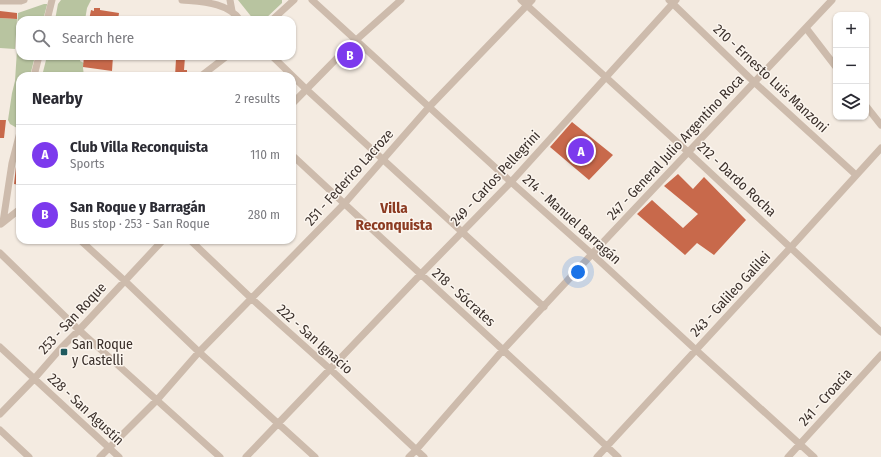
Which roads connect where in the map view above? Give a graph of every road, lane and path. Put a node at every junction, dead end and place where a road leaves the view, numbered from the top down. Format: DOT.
graph roads {
  1 [pos="24,0"];
  2 [pos="52,0"];
  3 [pos="182,0"];
  4 [pos="230,0"];
  5 [pos="294,0"];
  6 [pos="312,0"];
  7 [pos="400,0"];
  8 [pos="521,0"];
  9 [pos="832,0"];
  10 [pos="0,1"];
  11 [pos="193,1"];
  12 [pos="673,1"];
  13 [pos="529,3"];
  14 [pos="232,11"];
  15 [pos="48,16"];
  16 [pos="237,16"];
  17 [pos="276,16"];
  18 [pos="806,28"];
  19 [pos="356,40"];
  20 [pos="38,60"];
  21 [pos="223,60"];
  22 [pos="276,60"];
  23 [pos="833,63"];
  24 [pos="35,72"];
  25 [pos="209,72"];
  26 [pos="288,72"];
  27 [pos="606,77"];
  28 [pos="296,79"];
  29 [pos="754,82"];
  30 [pos="306,89"];
  31 [pos="296,100"];
  32 [pos="429,107"];
  33 [pos="869,110"];
  34 [pos="881,125"];
  35 [pos="16,148"];
  36 [pos="881,148"];
  37 [pos="688,152"];
  38 [pos="296,159"];
  39 [pos="383,160"];
  40 [pos="856,175"];
  41 [pos="511,182"];
  42 [pos="344,204"];
  43 [pos="16,212"];
  44 [pos="2,223"];
  45 [pos="462,232"];
  46 [pos="84,244"];
  47 [pos="159,244"];
  48 [pos="194,244"];
  49 [pos="791,247"];
  50 [pos="0,253"];
  51 [pos="592,254"];
  52 [pos="420,274"];
  53 [pos="125,281"];
  54 [pos="252,299"];
  55 [pos="544,307"];
  56 [pos="79,330"];
  57 [pos="881,332"];
  58 [pos="0,347"];
  59 [pos="503,350"];
  60 [pos="696,350"];
  61 [pos="199,352"];
  62 [pos="881,355"];
  63 [pos="330,369"];
  64 [pos="34,379"];
  65 [pos="156,400"];
  66 [pos="0,414"];
  67 [pos="278,424"];
  68 [pos="0,430"];
  69 [pos="800,444"];
  70 [pos="607,446"];
  71 [pos="109,448"];
  72 [pos="416,450"];
  73 [pos="29,457"];
  74 [pos="100,457"];
  75 [pos="118,457"];
  76 [pos="220,457"];
  77 [pos="246,457"];
  78 [pos="314,457"];
  79 [pos="409,457"];
  80 [pos="424,457"];
  81 [pos="597,457"];
  82 [pos="618,457"];
  83 [pos="788,457"];
  84 [pos="814,457"];
  1 -- 10 [label="street"];
  2 -- 15 [label="street"];
  3 -- 11 [label="street"];
  4 -- 14 [label="street"];
  5 -- 17 [label="street"];
  6 -- 19 [label="street, 214 - Manuel Barragán"];
  7 -- 19 [label="street"];
  8 -- 13 [label="street, 212 - Dardo Rocha"];
  9 -- 18 [label="street, 247 - General Julio Argentino Roca"];
  11 -- 14 [label="street"];
  12 -- 27 [label="street, 249 - Carlos Pellegrini"];
  12 -- 29 [label="street, 210 - Ernesto Luis Manzoni"];
  13 -- 27 [label="street, 212 - Dardo Rocha"];
  13 -- 32 [label="street, 251 - Federico Lacroze"];
  14 -- 16 [label="street"];
  18 -- 23 [label="street"];
  18 -- 29 [label="street, 247 - General Julio Argentino Roca"];
  19 -- 30 [label="street"];
  19 -- 32 [label="street, 214 - Manuel Barragán"];
  20 -- 24 [label="street"];
  21 -- 25 [label="street"];
  22 -- 26 [label="street"];
  27 -- 37 [label="street, 212 - Dardo Rocha"];
  27 -- 41 [label="street, 249 - Carlos Pellegrini"];
  28 -- 30 [label="street"];
  29 -- 37 [label="street, 247 - General Julio Argentino Roca"];
  29 -- 40 [label="street, 210 - Ernesto Luis Manzoni"];
  30 -- 31 [label="street"];
  30 -- 39 [label="street"];
  32 -- 39 [label="street, 251 - Federico Lacroze"];
  32 -- 41 [label="street, 214 - Manuel Barragán"];
  33 -- 34 [label="street"];
  35 -- 44 [label="street"];
  36 -- 40 [label="street, 243 - Galileo Galilei"];
  37 -- 49 [label="street, 212 - Dardo Rocha"];
  37 -- 51 [label="street, 247 - General Julio Argentino Roca"];
  38 -- 42 [label="street, 218 - Sócrates"];
  39 -- 42 [label="street, 251 - Federico Lacroze"];
  39 -- 45 [label="street"];
  40 -- 49 [label="street, 243 - Galileo Galilei"];
  41 -- 45 [label="street, 249 - Carlos Pellegrini"];
  41 -- 51 [label="street, 214 - Manuel Barragán"];
  42 -- 52 [label="street, 218 - Sócrates"];
  42 -- 54 [label="street, 251 - Federico Lacroze"];
  43 -- 44 [label="street"];
  45 -- 52 [label="street, 249 - Carlos Pellegrini"];
  45 -- 55 [label="street"];
  46 -- 53 [label="street"];
  47 -- 53 [label="street, 253 - San Roque"];
  48 -- 54 [label="street, 222 - San Ignacio"];
  49 -- 57 [label="street, 212 - Dardo Rocha"];
  49 -- 60 [label="street, 243 - Galileo Galilei"];
  50 -- 56 [label="street"];
  51 -- 55 [label="street, 247 - General Julio Argentino Roca"];
  51 -- 60 [label="street, 214 - Manuel Barragán"];
  52 -- 59 [label="street, 218 - Sócrates"];
  52 -- 63 [label="street, 249 - Carlos Pellegrini"];
  53 -- 56 [label="street, 253 - San Roque"];
  53 -- 61 [label="street"];
  54 -- 61 [label="street, 251 - Federico Lacroze"];
  54 -- 63 [label="street, 222 - San Ignacio"];
  55 -- 59 [label="street, 247 - General Julio Argentino Roca"];
  56 -- 64 [label="street, 253 - San Roque"];
  56 -- 65 [label="street"];
  58 -- 64 [label="street, 228 - San Agustín"];
  59 -- 70 [label="street, 218 - Sócrates"];
  59 -- 72 [label="street, 247 - General Julio Argentino Roca"];
  60 -- 69 [label="street, 214 - Manuel Barragán"];
  60 -- 70 [label="street, 243 - Galileo Galilei"];
  61 -- 65 [label="street, 251 - Federico Lacroze"];
  61 -- 67 [label="street"];
  62 -- 69 [label="street, 241 - Croacia"];
  63 -- 67 [label="street, 249 - Carlos Pellegrini"];
  63 -- 72 [label="street, 222 - San Ignacio"];
  64 -- 66 [label="street, 253 - San Roque"];
  64 -- 71 [label="street, 228 - San Agustín"];
  65 -- 71 [label="street, 251 - Federico Lacroze"];
  65 -- 76 [label="street"];
  67 -- 77 [label="street, 249 - Carlos Pellegrini"];
  67 -- 78 [label="street"];
  68 -- 73 [label="street"];
  69 -- 83 [label="street, 241 - Croacia"];
  69 -- 84 [label="street, 214 - Manuel Barragán"];
  70 -- 81 [label="street, 243 - Galileo Galilei"];
  70 -- 82 [label="street, 218 - Sócrates"];
  71 -- 74 [label="street, 251 - Federico Lacroze"];
  71 -- 75 [label="street, 228 - San Agustín"];
  72 -- 79 [label="street, 247 - General Julio Argentino Roca"];
  72 -- 80 [label="street, 222 - San Ignacio"];
}
